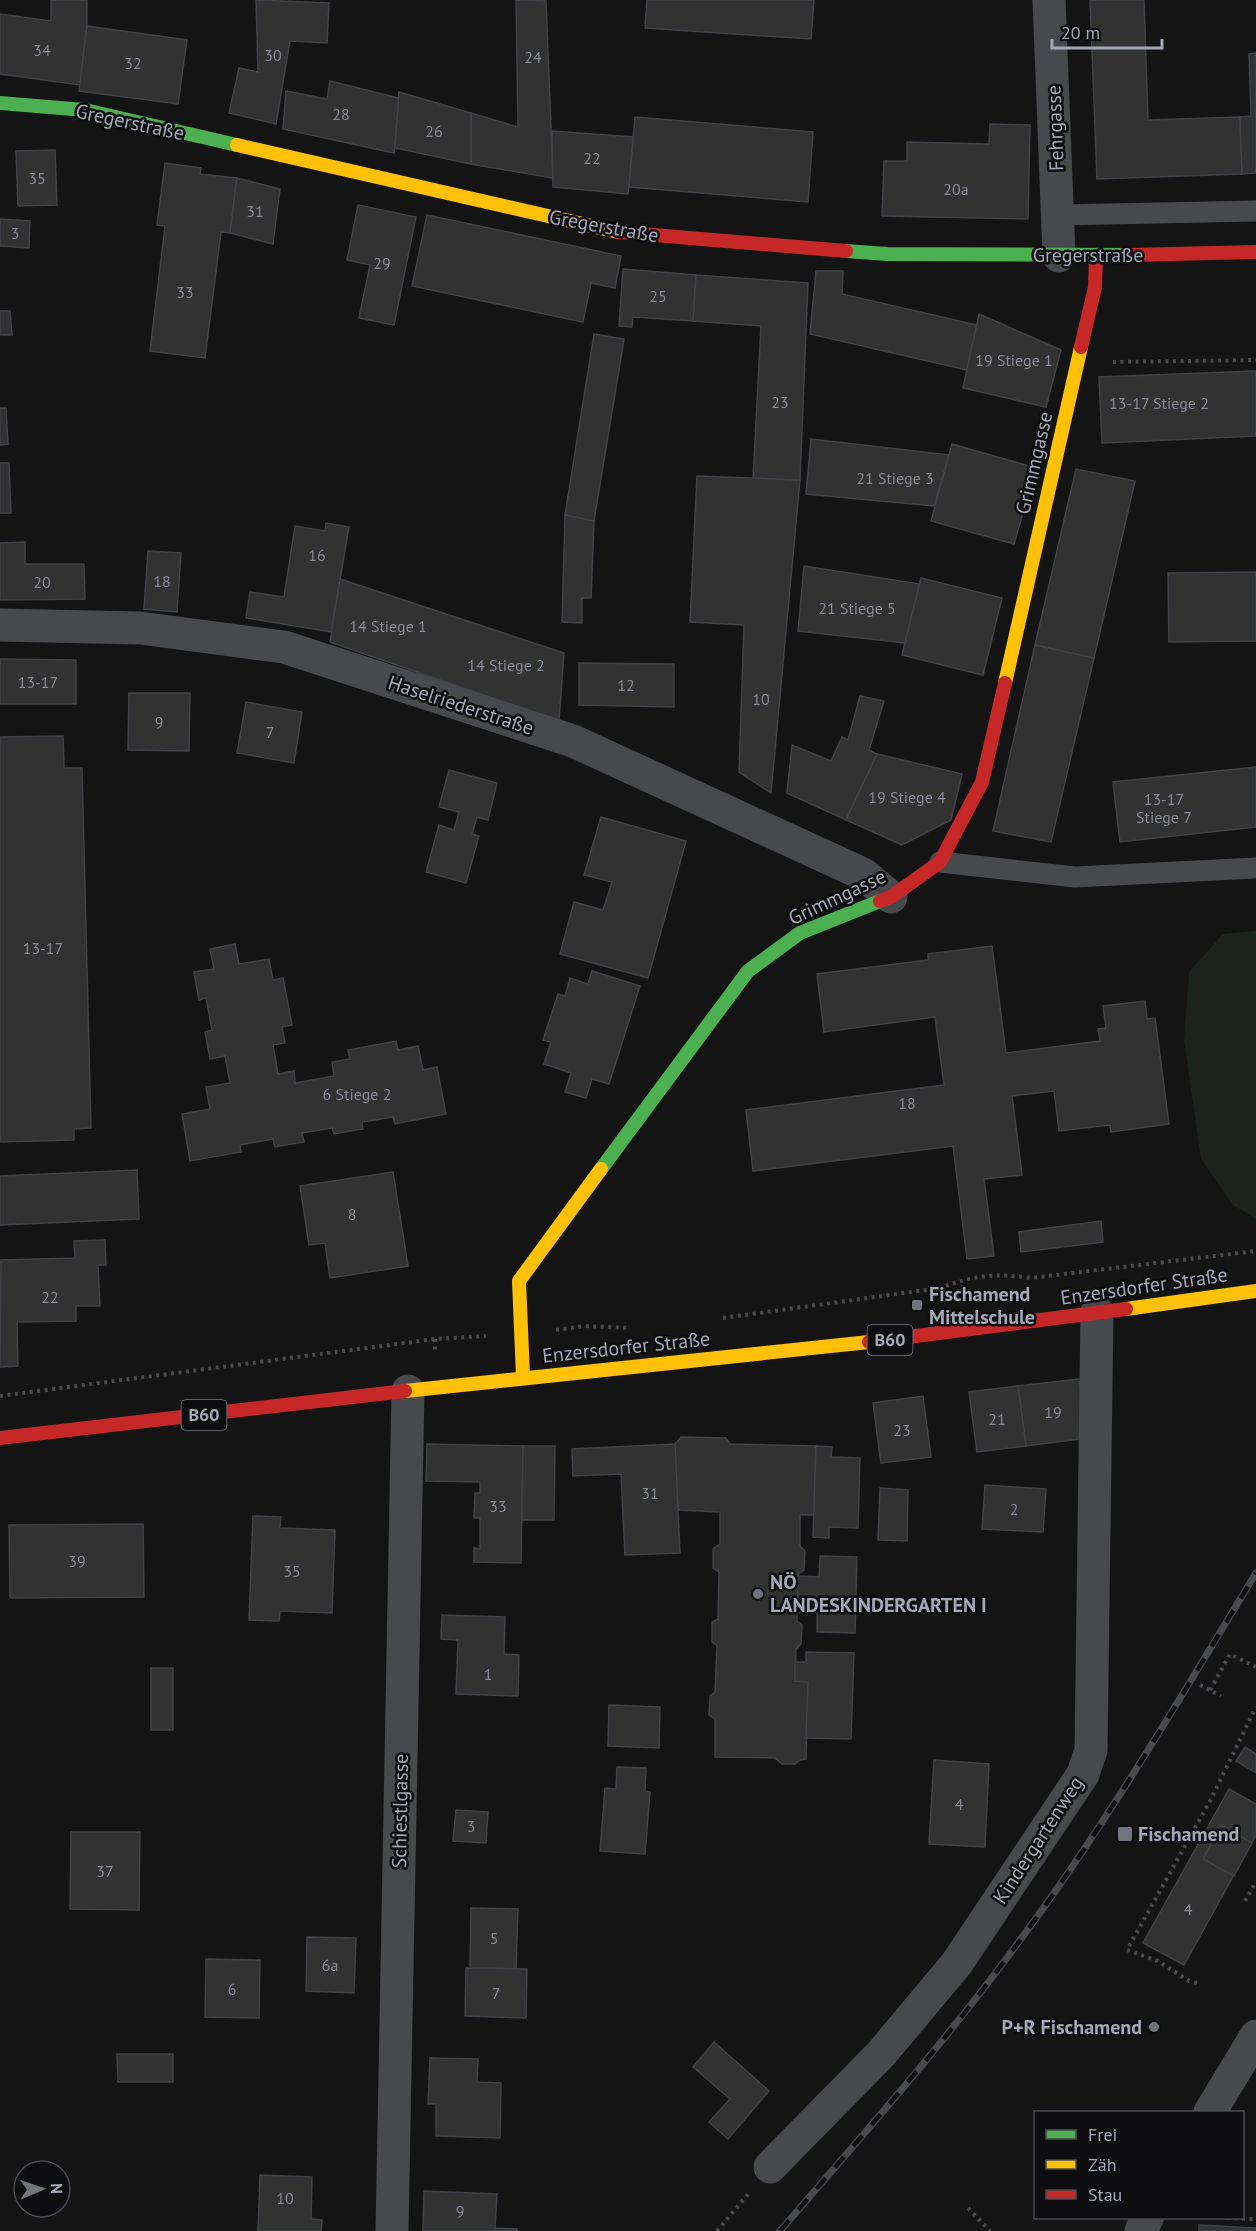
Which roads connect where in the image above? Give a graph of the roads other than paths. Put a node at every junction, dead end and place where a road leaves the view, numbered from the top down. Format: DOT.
graph roads {
  1 [pos="1049,0"];
  2 [pos="0,104"];
  3 [pos="1256,211"];
  4 [pos="1058,215"];
  5 [pos="1256,252"];
  6 [pos="1059,256"];
  7 [pos="1096,256"];
  8 [pos="0,625"];
  9 [pos="940,862"];
  10 [pos="1256,868"];
  11 [pos="891,897"];
  12 [pos="1256,1290"];
  13 [pos="1096,1312"];
  14 [pos="523,1377"];
  15 [pos="408,1391"];
  16 [pos="0,1438"];
  17 [pos="1256,2036"];
  18 [pos="1211,2111"];
  19 [pos="770,2167"];
  20 [pos="392,2231"];
  1 -- 4 [label="street, Fehrgasse"];
  2 -- 6 [label="street, Gregerstraße"];
  3 -- 4 [label="lane, Gregerstraße"];
  4 -- 6 [label="street, Fehrgasse"];
  5 -- 7 [label="street, Gregerstraße"];
  6 -- 7 [label="street, Gregerstraße"];
  7 -- 9 [label="street, Grimmgasse"];
  8 -- 11 [label="street, Haselriederstraße"];
  9 -- 10 [label="lane"];
  9 -- 11 [label="street, Grimmgasse"];
  11 -- 14 [label="street, Grimmgasse"];
  12 -- 13 [label="street, Enzersdorfer Straße / B60"];
  13 -- 14 [label="street, Enzersdorfer Straße / B60"];
  13 -- 19 [label="street, Kindergartenweg"];
  14 -- 15 [label="street, Enzersdorfer Straße / B60"];
  15 -- 16 [label="street, Enzersdorfer Straße / B60"];
  15 -- 20 [label="street, Schiestlgasse"];
  17 -- 18 [label="street"];
}
